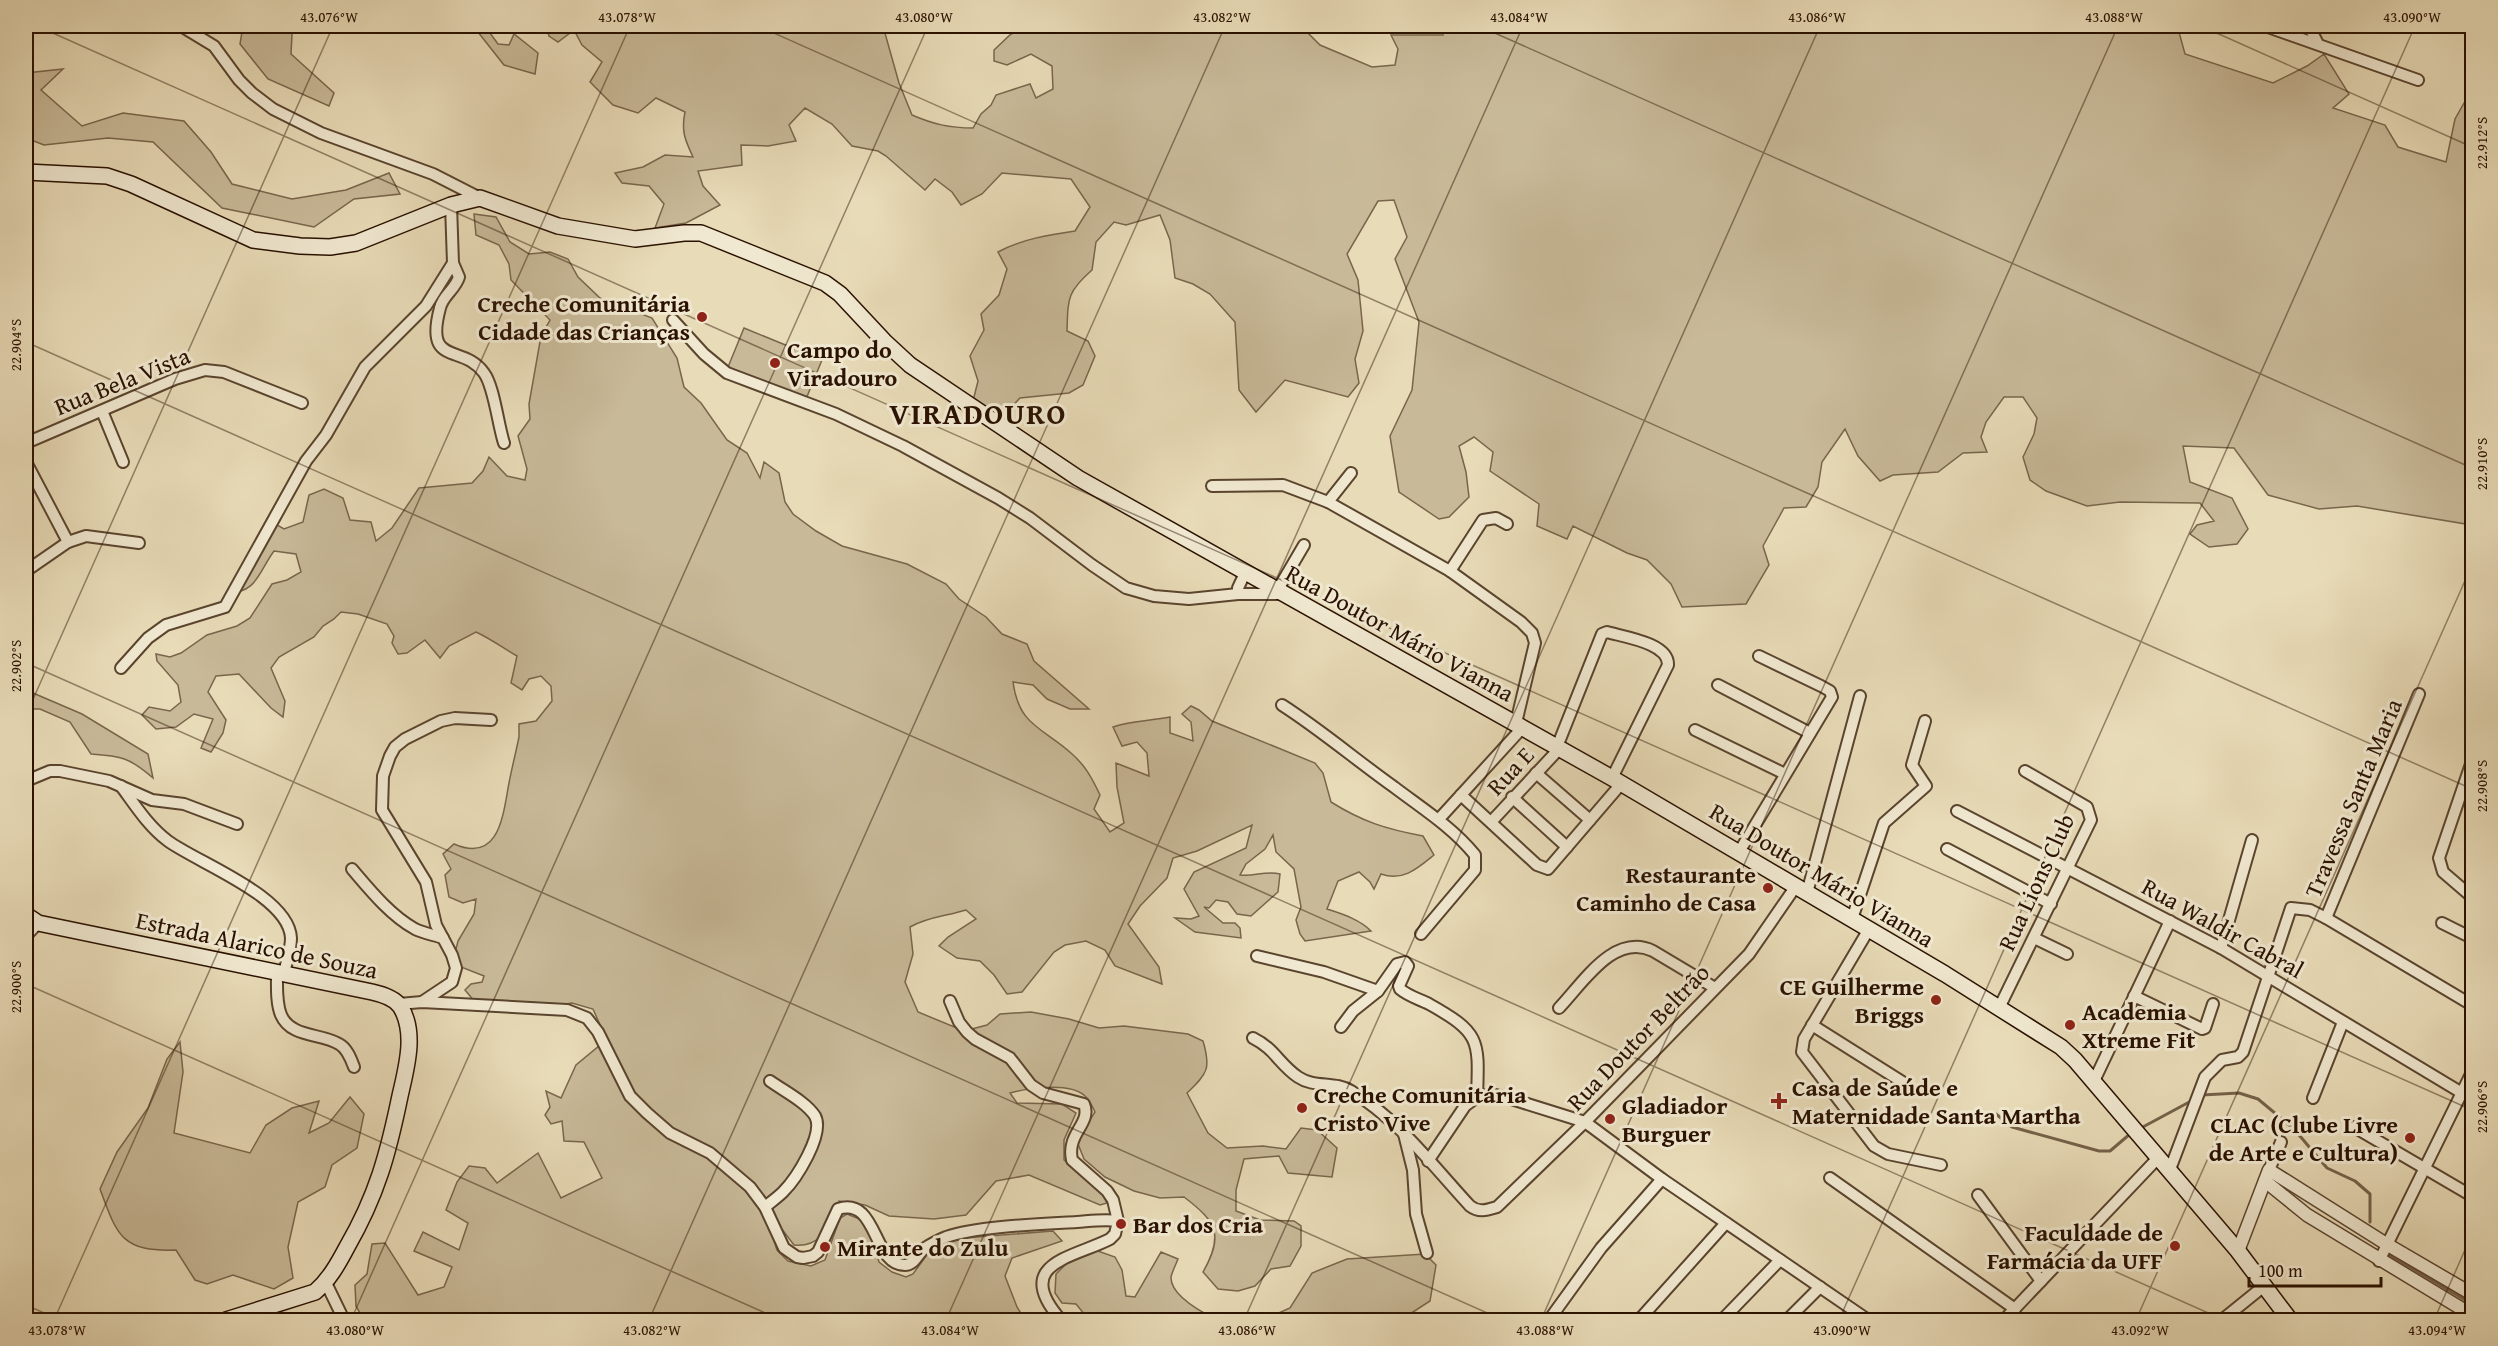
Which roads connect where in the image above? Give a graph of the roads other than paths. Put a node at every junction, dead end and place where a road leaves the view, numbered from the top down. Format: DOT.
graph roads {
  1 [pos="181,26"];
  2 [pos="2265,26"];
  3 [pos="2309,26"];
  4 [pos="2317,42"];
  5 [pos="2418,80"];
  6 [pos="26,172"];
  7 [pos="480,198"];
  8 [pos="451,205"];
  9 [pos="453,263"];
  10 [pos="673,320"];
  11 [pos="302,403"];
  12 [pos="102,411"];
  13 [pos="26,443"];
  14 [pos="504,443"];
  15 [pos="26,462"];
  16 [pos="123,462"];
  17 [pos="1350,473"];
  18 [pos="1212,486"];
  19 [pos="1328,502"];
  20 [pos="1507,524"];
  21 [pos="68,542"];
  22 [pos="140,543"];
  23 [pos="1304,545"];
  24 [pos="1450,571"];
  25 [pos="26,572"];
  26 [pos="1245,573"];
  27 [pos="1281,593"];
  28 [pos="1238,594"];
  29 [pos="1759,656"];
  30 [pos="121,668"];
  31 [pos="1718,686"];
  32 [pos="2419,694"];
  33 [pos="1860,696"];
  34 [pos="1282,705"];
  35 [pos="491,720"];
  36 [pos="1925,722"];
  37 [pos="1520,725"];
  38 [pos="1695,730"];
  39 [pos="1809,733"];
  40 [pos="1559,747"];
  41 [pos="2472,761"];
  42 [pos="2025,771"];
  43 [pos="1536,773"];
  44 [pos="1785,774"];
  45 [pos="1617,781"];
  46 [pos="26,782"];
  47 [pos="121,786"];
  48 [pos="1461,795"];
  49 [pos="1512,797"];
  50 [pos="1957,811"];
  51 [pos="1439,819"];
  52 [pos="1590,820"];
  53 [pos="1491,822"];
  54 [pos="237,824"];
  55 [pos="2252,840"];
  56 [pos="1567,847"];
  57 [pos="1947,849"];
  58 [pos="1739,852"];
  59 [pos="2070,867"];
  60 [pos="352,869"];
  61 [pos="1802,889"];
  62 [pos="2472,897"];
  63 [pos="2051,904"];
  64 [pos="2326,918"];
  65 [pos="32,919"];
  66 [pos="1852,919"];
  67 [pos="2170,921"];
  68 [pos="2442,923"];
  69 [pos="1869,929"];
  70 [pos="1421,934"];
  71 [pos="26,936"];
  72 [pos="442,938"];
  73 [pos="2034,938"];
  74 [pos="2472,938"];
  75 [pos="2221,948"];
  76 [pos="2067,954"];
  77 [pos="1257,956"];
  78 [pos="280,973"];
  79 [pos="2268,976"];
  80 [pos="1715,988"];
  81 [pos="1378,991"];
  82 [pos="2134,996"];
  83 [pos="950,1001"];
  84 [pos="422,1002"];
  85 [pos="399,1004"];
  86 [pos="2213,1004"];
  87 [pos="2472,1005"];
  88 [pos="1559,1008"];
  89 [pos="1999,1008"];
  90 [pos="2343,1022"];
  91 [pos="1812,1024"];
  92 [pos="1341,1027"];
  93 [pos="1253,1038"];
  94 [pos="354,1067"];
  95 [pos="2472,1072"];
  96 [pos="770,1081"];
  97 [pos="2094,1081"];
  98 [pos="1904,1083"];
  99 [pos="2462,1093"];
  100 [pos="1477,1097"];
  101 [pos="2313,1098"];
  102 [pos="2472,1099"];
  103 [pos="1585,1122"];
  104 [pos="2354,1127"];
  105 [pos="1404,1133"];
  106 [pos="2281,1142"];
  107 [pos="2157,1159"];
  108 [pos="1428,1161"];
  109 [pos="1941,1165"];
  110 [pos="2425,1168"];
  111 [pos="2169,1172"];
  112 [pos="2267,1176"];
  113 [pos="1830,1178"];
  114 [pos="1662,1179"];
  115 [pos="1978,1195"];
  116 [pos="2472,1196"];
  117 [pos="765,1207"];
  118 [pos="1118,1221"];
  119 [pos="1726,1223"];
  120 [pos="2388,1245"];
  121 [pos="2238,1251"];
  122 [pos="1427,1253"];
  123 [pos="1780,1260"];
  124 [pos="2379,1261"];
  125 [pos="2041,1281"];
  126 [pos="326,1283"];
  127 [pos="2264,1286"];
  128 [pos="1820,1287"];
  129 [pos="2472,1294"];
  130 [pos="2015,1309"];
  131 [pos="2472,1315"];
  132 [pos="226,1320"];
  133 [pos="344,1320"];
  134 [pos="1060,1320"];
  135 [pos="1549,1320"];
  136 [pos="1639,1320"];
  137 [pos="1722,1320"];
  138 [pos="1787,1320"];
  139 [pos="1868,1320"];
  140 [pos="2004,1320"];
  141 [pos="2222,1320"];
  142 [pos="2290,1320"];
  1 -- 7 [label="street"];
  2 -- 4 [label="street"];
  3 -- 4 [label="street"];
  4 -- 5 [label="street"];
  6 -- 8 [label="main road"];
  7 -- 8 [label="main road"];
  7 -- 26 [label="main road, Rua Doutor Mário Vianna"];
  8 -- 9 [label="street"];
  9 -- 14 [label="street"];
  9 -- 30 [label="street"];
  10 -- 28 [label="street"];
  11 -- 12 [label="street, Rua Bela Vista"];
  12 -- 13 [label="street, Rua Bela Vista"];
  12 -- 16 [label="street"];
  15 -- 21 [label="street"];
  17 -- 19 [label="street"];
  18 -- 19 [label="street"];
  19 -- 24 [label="street"];
  20 -- 24 [label="street"];
  21 -- 22 [label="street"];
  21 -- 25 [label="street"];
  23 -- 27 [label="street"];
  24 -- 37 [label="street"];
  26 -- 27 [label="main road, Rua Doutor Mário Vianna"];
  26 -- 28 [label="street"];
  27 -- 28 [label="street"];
  27 -- 37 [label="main road, Rua Doutor Mário Vianna"];
  29 -- 39 [label="street"];
  31 -- 39 [label="street"];
  32 -- 64 [label="street, Travessa Santa Maria"];
  33 -- 61 [label="street, Rua Doutor Beltrão"];
  34 -- 51 [label="street"];
  35 -- 72 [label="street"];
  36 -- 66 [label="street"];
  37 -- 40 [label="main road, Rua Doutor Mário Vianna"];
  37 -- 48 [label="street"];
  38 -- 44 [label="street"];
  39 -- 44 [label="street"];
  40 -- 43 [label="street, Rua E"];
  40 -- 45 [label="main road, Rua Doutor Mário Vianna"];
  40 -- 45 [label="street"];
  41 -- 62 [label="street"];
  42 -- 59 [label="street, Rua Lions Club"];
  43 -- 49 [label="street, Rua E"];
  43 -- 52 [label="street"];
  44 -- 58 [label="street"];
  45 -- 52 [label="street"];
  45 -- 58 [label="main road, Rua Doutor Mário Vianna"];
  46 -- 47 [label="street"];
  47 -- 54 [label="street"];
  47 -- 78 [label="street"];
  48 -- 51 [label="street"];
  48 -- 53 [label="street"];
  49 -- 53 [label="street, Rua E"];
  49 -- 56 [label="street"];
  50 -- 59 [label="street, Rua Waldir Cabral"];
  51 -- 70 [label="street"];
  52 -- 56 [label="street"];
  53 -- 56 [label="street"];
  55 -- 75 [label="street"];
  57 -- 63 [label="street"];
  58 -- 61 [label="main road, Rua Doutor Mário Vianna"];
  59 -- 63 [label="street, Rua Lions Club"];
  59 -- 67 [label="street, Rua Waldir Cabral"];
  60 -- 72 [label="street"];
  61 -- 66 [label="main road, Rua Doutor Mário Vianna"];
  61 -- 80 [label="street, Rua Doutor Beltrão"];
  63 -- 73 [label="street, Rua Lions Club"];
  64 -- 79 [label="street"];
  64 -- 87 [label="street"];
  65 -- 71 [label="street"];
  65 -- 78 [label="main road, Estrada Alarico de Souza"];
  66 -- 69 [label="main road, Rua Doutor Mário Vianna"];
  67 -- 75 [label="street, Rua Waldir Cabral"];
  67 -- 82 [label="street"];
  68 -- 74 [label="street"];
  69 -- 89 [label="main road, Rua Doutor Mário Vianna"];
  69 -- 91 [label="street"];
  72 -- 84 [label="street"];
  73 -- 76 [label="street"];
  73 -- 89 [label="street, Rua Lions Club"];
  75 -- 79 [label="street, Rua Waldir Cabral"];
  77 -- 81 [label="street"];
  78 -- 85 [label="main road, Estrada Alarico de Souza"];
  78 -- 94 [label="street"];
  79 -- 90 [label="street, Rua Waldir Cabral"];
  79 -- 111 [label="street"];
  80 -- 88 [label="street"];
  80 -- 103 [label="street, Rua Doutor Beltrão"];
  81 -- 92 [label="street"];
  81 -- 100 [label="street"];
  82 -- 86 [label="street"];
  82 -- 97 [label="street"];
  83 -- 118 [label="street"];
  84 -- 85 [label="street, Estrada Alarico de Souza"];
  84 -- 117 [label="street, Estrada Alarico de Souza"];
  85 -- 126 [label="main road"];
  89 -- 97 [label="main road, Rua Doutor Mário Vianna"];
  90 -- 99 [label="street, Rua Waldir Cabral"];
  90 -- 101 [label="street"];
  91 -- 98 [label="street"];
  91 -- 109 [label="street"];
  93 -- 105 [label="street"];
  95 -- 99 [label="street"];
  96 -- 117 [label="street"];
  97 -- 107 [label="main road, Rua Doutor Mário Vianna"];
  99 -- 102 [label="street, Rua Waldir Cabral"];
  99 -- 110 [label="street"];
  100 -- 103 [label="street"];
  100 -- 108 [label="street"];
  103 -- 108 [label="street, Rua Doutor Beltrão"];
  103 -- 114 [label="street"];
  104 -- 110 [label="street"];
  105 -- 108 [label="street"];
  105 -- 122 [label="street"];
  106 -- 112 [label="street"];
  107 -- 111 [label="main road, Rua Doutor Mário Vianna"];
  107 -- 125 [label="street"];
  110 -- 116 [label="street"];
  110 -- 120 [label="street"];
  111 -- 121 [label="main road, Rua Doutor Mário Vianna"];
  112 -- 120 [label="street"];
  112 -- 121 [label="street"];
  112 -- 124 [label="street"];
  113 -- 130 [label="street"];
  114 -- 119 [label="street"];
  114 -- 135 [label="street"];
  115 -- 125 [label="street"];
  117 -- 118 [label="street, Estrada Alarico de Souza"];
  118 -- 134 [label="street"];
  119 -- 123 [label="street"];
  119 -- 136 [label="street"];
  120 -- 124 [label="street"];
  120 -- 129 [label="street"];
  121 -- 127 [label="main road, Rua Doutor Mário Vianna"];
  123 -- 128 [label="street"];
  123 -- 137 [label="street"];
  124 -- 131 [label="street"];
  125 -- 130 [label="street"];
  126 -- 132 [label="main road"];
  126 -- 133 [label="street"];
  127 -- 141 [label="street"];
  127 -- 142 [label="main road, Rua Doutor Mário Vianna"];
  128 -- 138 [label="street"];
  128 -- 139 [label="street"];
  130 -- 140 [label="street"];
}
